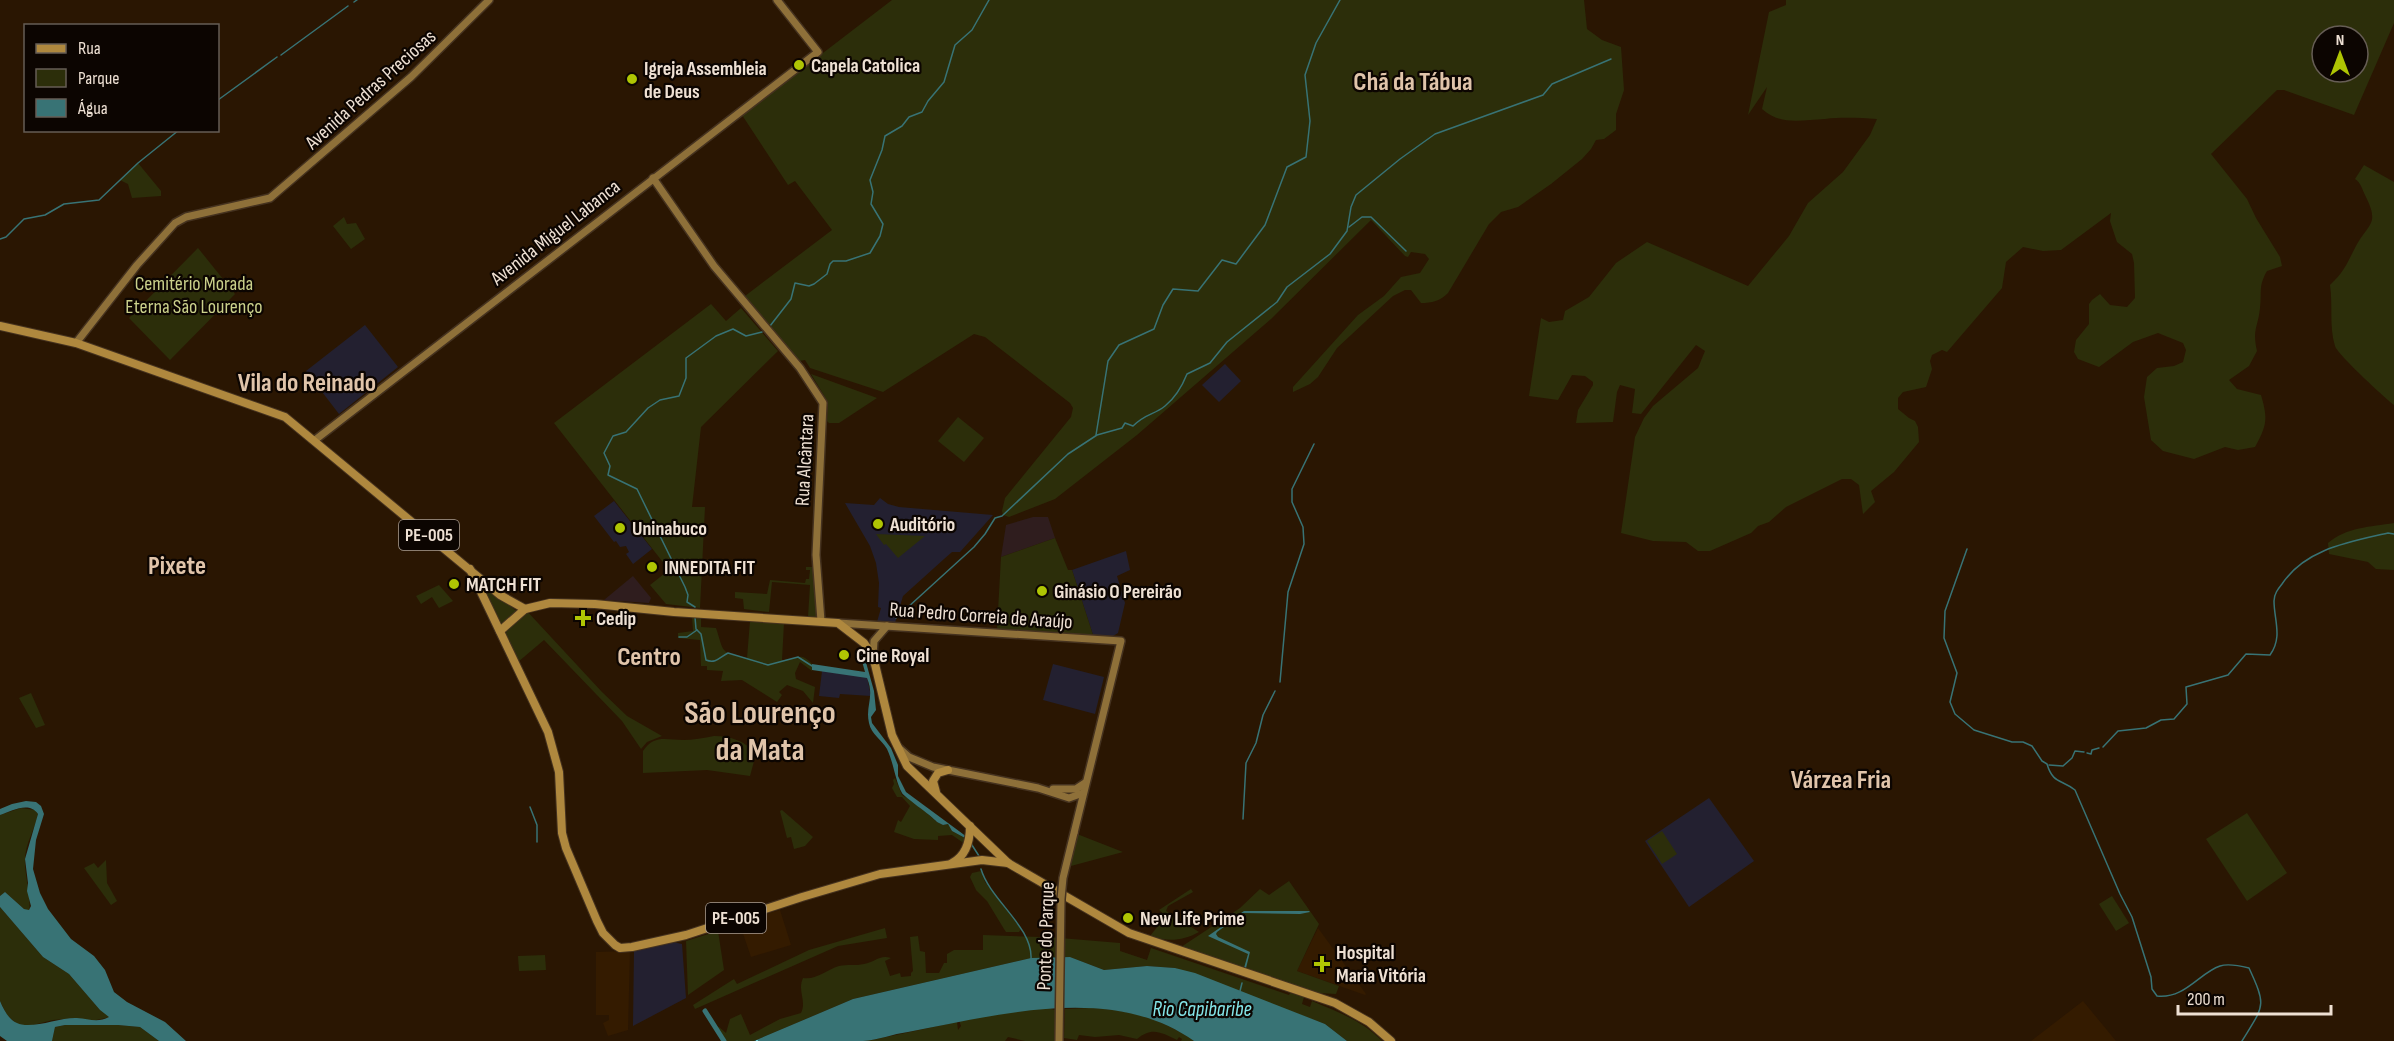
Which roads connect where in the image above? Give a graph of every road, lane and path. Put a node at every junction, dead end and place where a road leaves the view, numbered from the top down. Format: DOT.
graph roads {
  1 [pos="489,0"];
  2 [pos="777,0"];
  3 [pos="653,177"];
  4 [pos="0,326"];
  5 [pos="76,343"];
  6 [pos="315,440"];
  7 [pos="470,569"];
  8 [pos="525,609"];
  9 [pos="821,621"];
  10 [pos="838,623"];
  11 [pos="887,626"];
  12 [pos="500,631"];
  13 [pos="1121,642"];
  14 [pos="873,656"];
  15 [pos="897,747"];
  16 [pos="948,770"];
  17 [pos="1086,781"];
  18 [pos="1038,788"];
  19 [pos="1070,789"];
  20 [pos="937,794"];
  21 [pos="1080,797"];
  22 [pos="1069,798"];
  23 [pos="1077,817"];
  24 [pos="970,831"];
  25 [pos="1010,864"];
  26 [pos="947,865"];
  27 [pos="1059,1041"];
  28 [pos="1391,1041"];
  1 -- 5 [label="street, Avenida Pedras Preciosas"];
  2 -- 3 [label="street, Avenida Miguel Labanca"];
  3 -- 6 [label="street, Avenida Miguel Labanca"];
  3 -- 9 [label="street, Rua Alcântara"];
  4 -- 5 [label="main road, PE-005"];
  5 -- 6 [label="main road, PE-005"];
  6 -- 7 [label="main road, PE-005"];
  7 -- 8 [label="main road, PE-005"];
  7 -- 12 [label="main road, PE-005"];
  8 -- 9 [label="main road"];
  8 -- 12 [label="main road"];
  9 -- 10 [label="main road"];
  10 -- 11 [label="street, Rua Pedro Correia de Araújo"];
  10 -- 14 [label="main road, PE-005"];
  11 -- 13 [label="street, Rua Pedro Correia de Araújo"];
  11 -- 14 [label="street"];
  12 -- 26 [label="main road, PE-005"];
  13 -- 17 [label="street, Ponte do Parque"];
  14 -- 15 [label="main road, PE-005"];
  15 -- 16 [label="street"];
  15 -- 20 [label="main road, PE-005"];
  16 -- 18 [label="street"];
  16 -- 20 [label="main road"];
  17 -- 19 [label="street"];
  17 -- 21 [label="street, Ponte do Parque"];
  18 -- 19 [label="street"];
  18 -- 22 [label="street"];
  19 -- 21 [label="street"];
  20 -- 24 [label="main road, PE-005"];
  21 -- 22 [label="street"];
  21 -- 23 [label="street, Ponte do Parque"];
  22 -- 23 [label="street"];
  23 -- 27 [label="street, Ponte do Parque, bridge"];
  24 -- 25 [label="main road, PE-005"];
  24 -- 26 [label="main road"];
  25 -- 26 [label="main road, PE-005"];
  25 -- 28 [label="main road, PE-005"];
}
